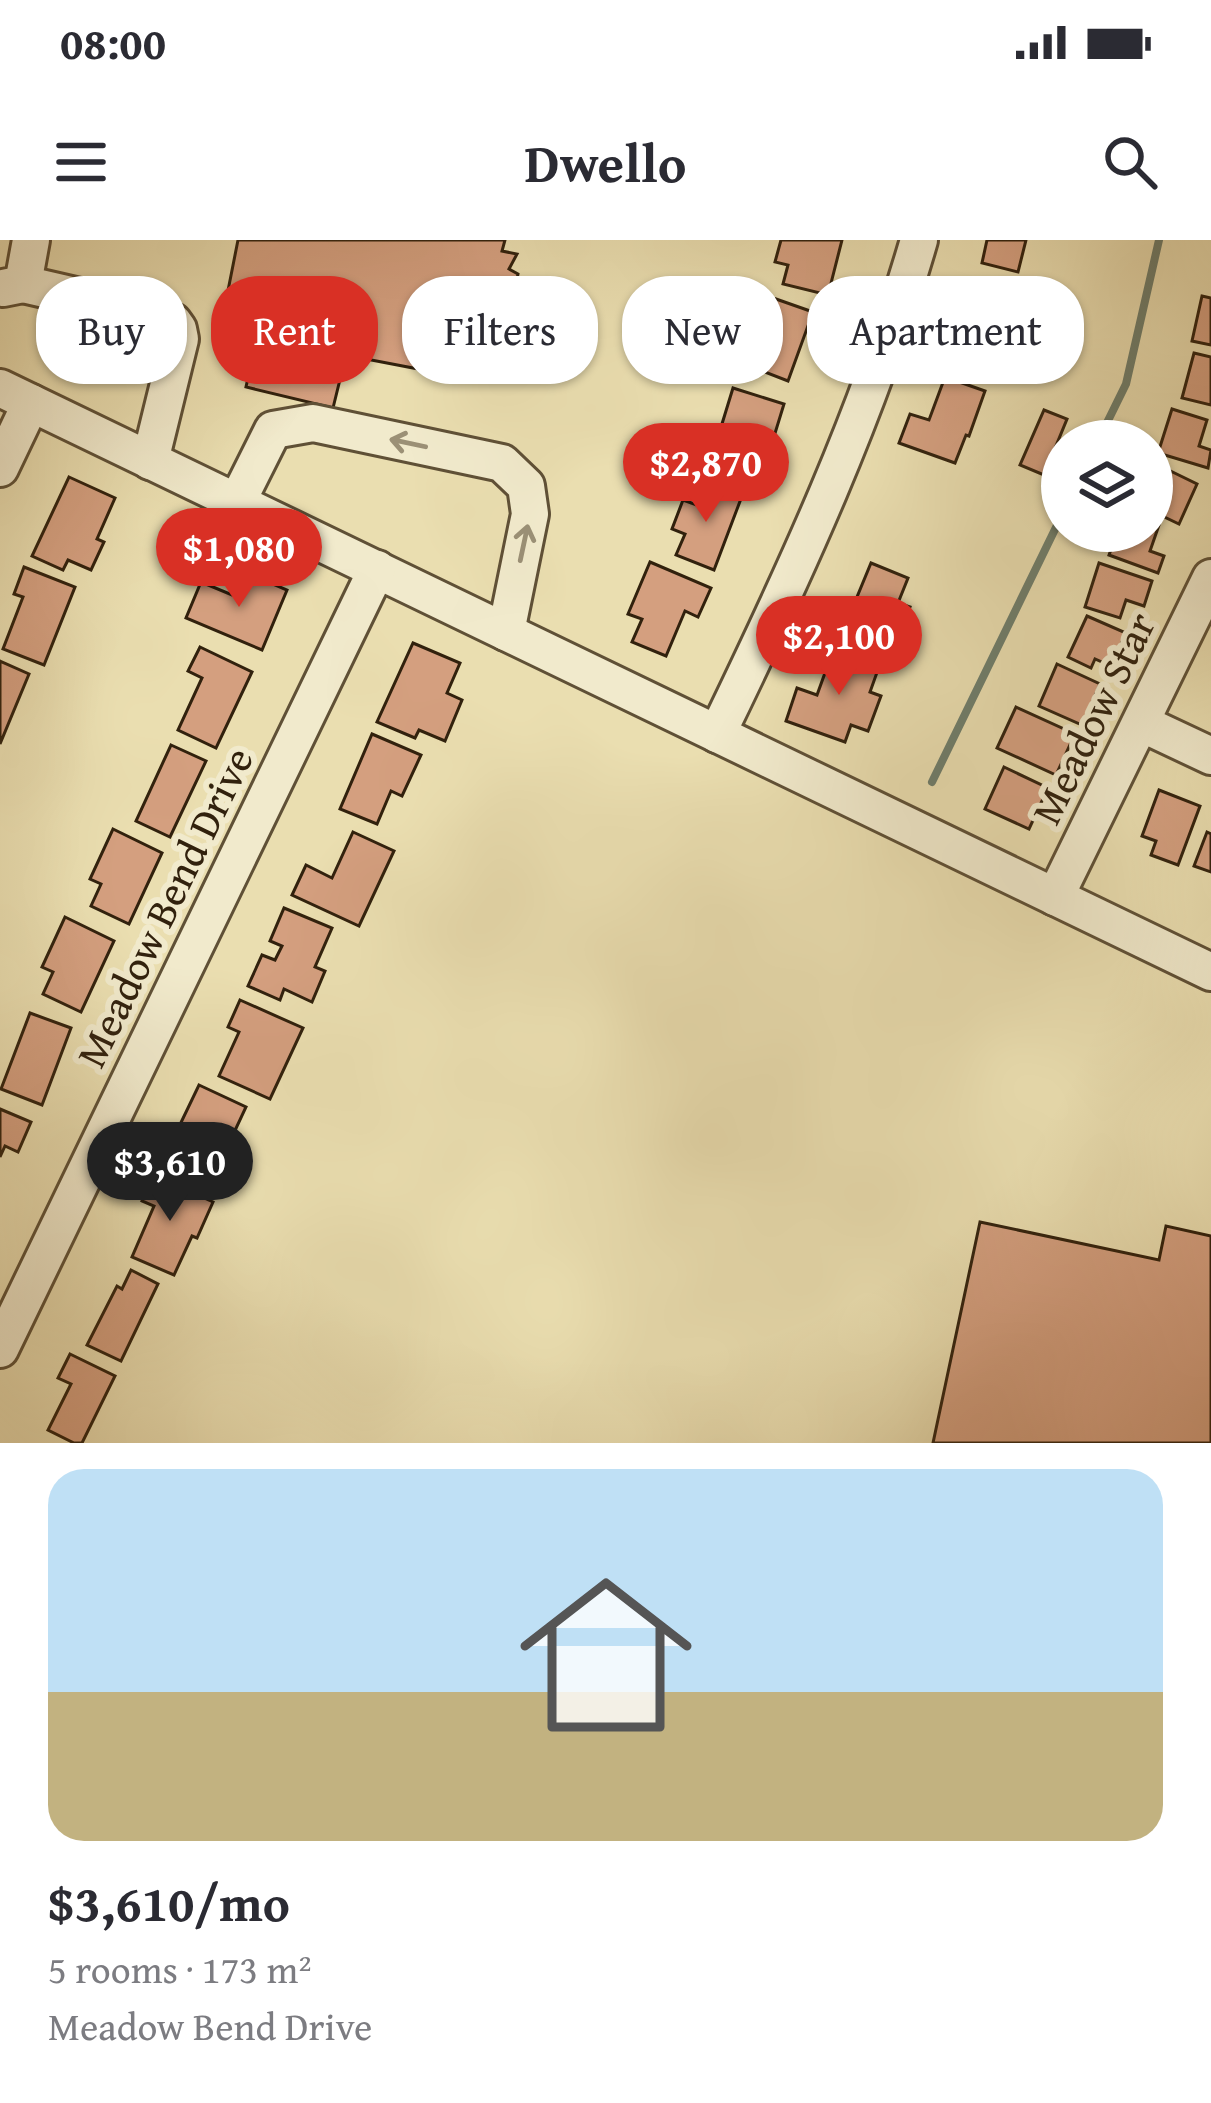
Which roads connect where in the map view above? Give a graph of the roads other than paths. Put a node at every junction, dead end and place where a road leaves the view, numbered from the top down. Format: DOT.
graph roads {
  1 [pos="31,240"];
  2 [pos="919,240"];
  3 [pos="12,287"];
  4 [pos="15,396"];
  5 [pos="150,460"];
  6 [pos="0,468"];
  7 [pos="237,502"];
  8 [pos="377,569"];
  9 [pos="1211,578"];
  10 [pos="506,632"];
  11 [pos="1141,723"];
  12 [pos="717,734"];
  13 [pos="1211,756"];
  14 [pos="1055,897"];
  15 [pos="1211,972"];
  16 [pos="0,1349"];
  1 -- 3 [label="street"];
  2 -- 12 [label="street"];
  3 -- 5 [label="street"];
  4 -- 5 [label="street"];
  4 -- 6 [label="street"];
  5 -- 7 [label="street"];
  7 -- 8 [label="street"];
  10 -- 7 [label="street, one-way"];
  8 -- 10 [label="street"];
  8 -- 16 [label="street, Meadow Bend Drive"];
  9 -- 11 [label="street, Meadow Star"];
  10 -- 12 [label="street"];
  11 -- 13 [label="street"];
  11 -- 14 [label="street, Meadow Star"];
  12 -- 14 [label="street"];
  14 -- 15 [label="street"];
}
